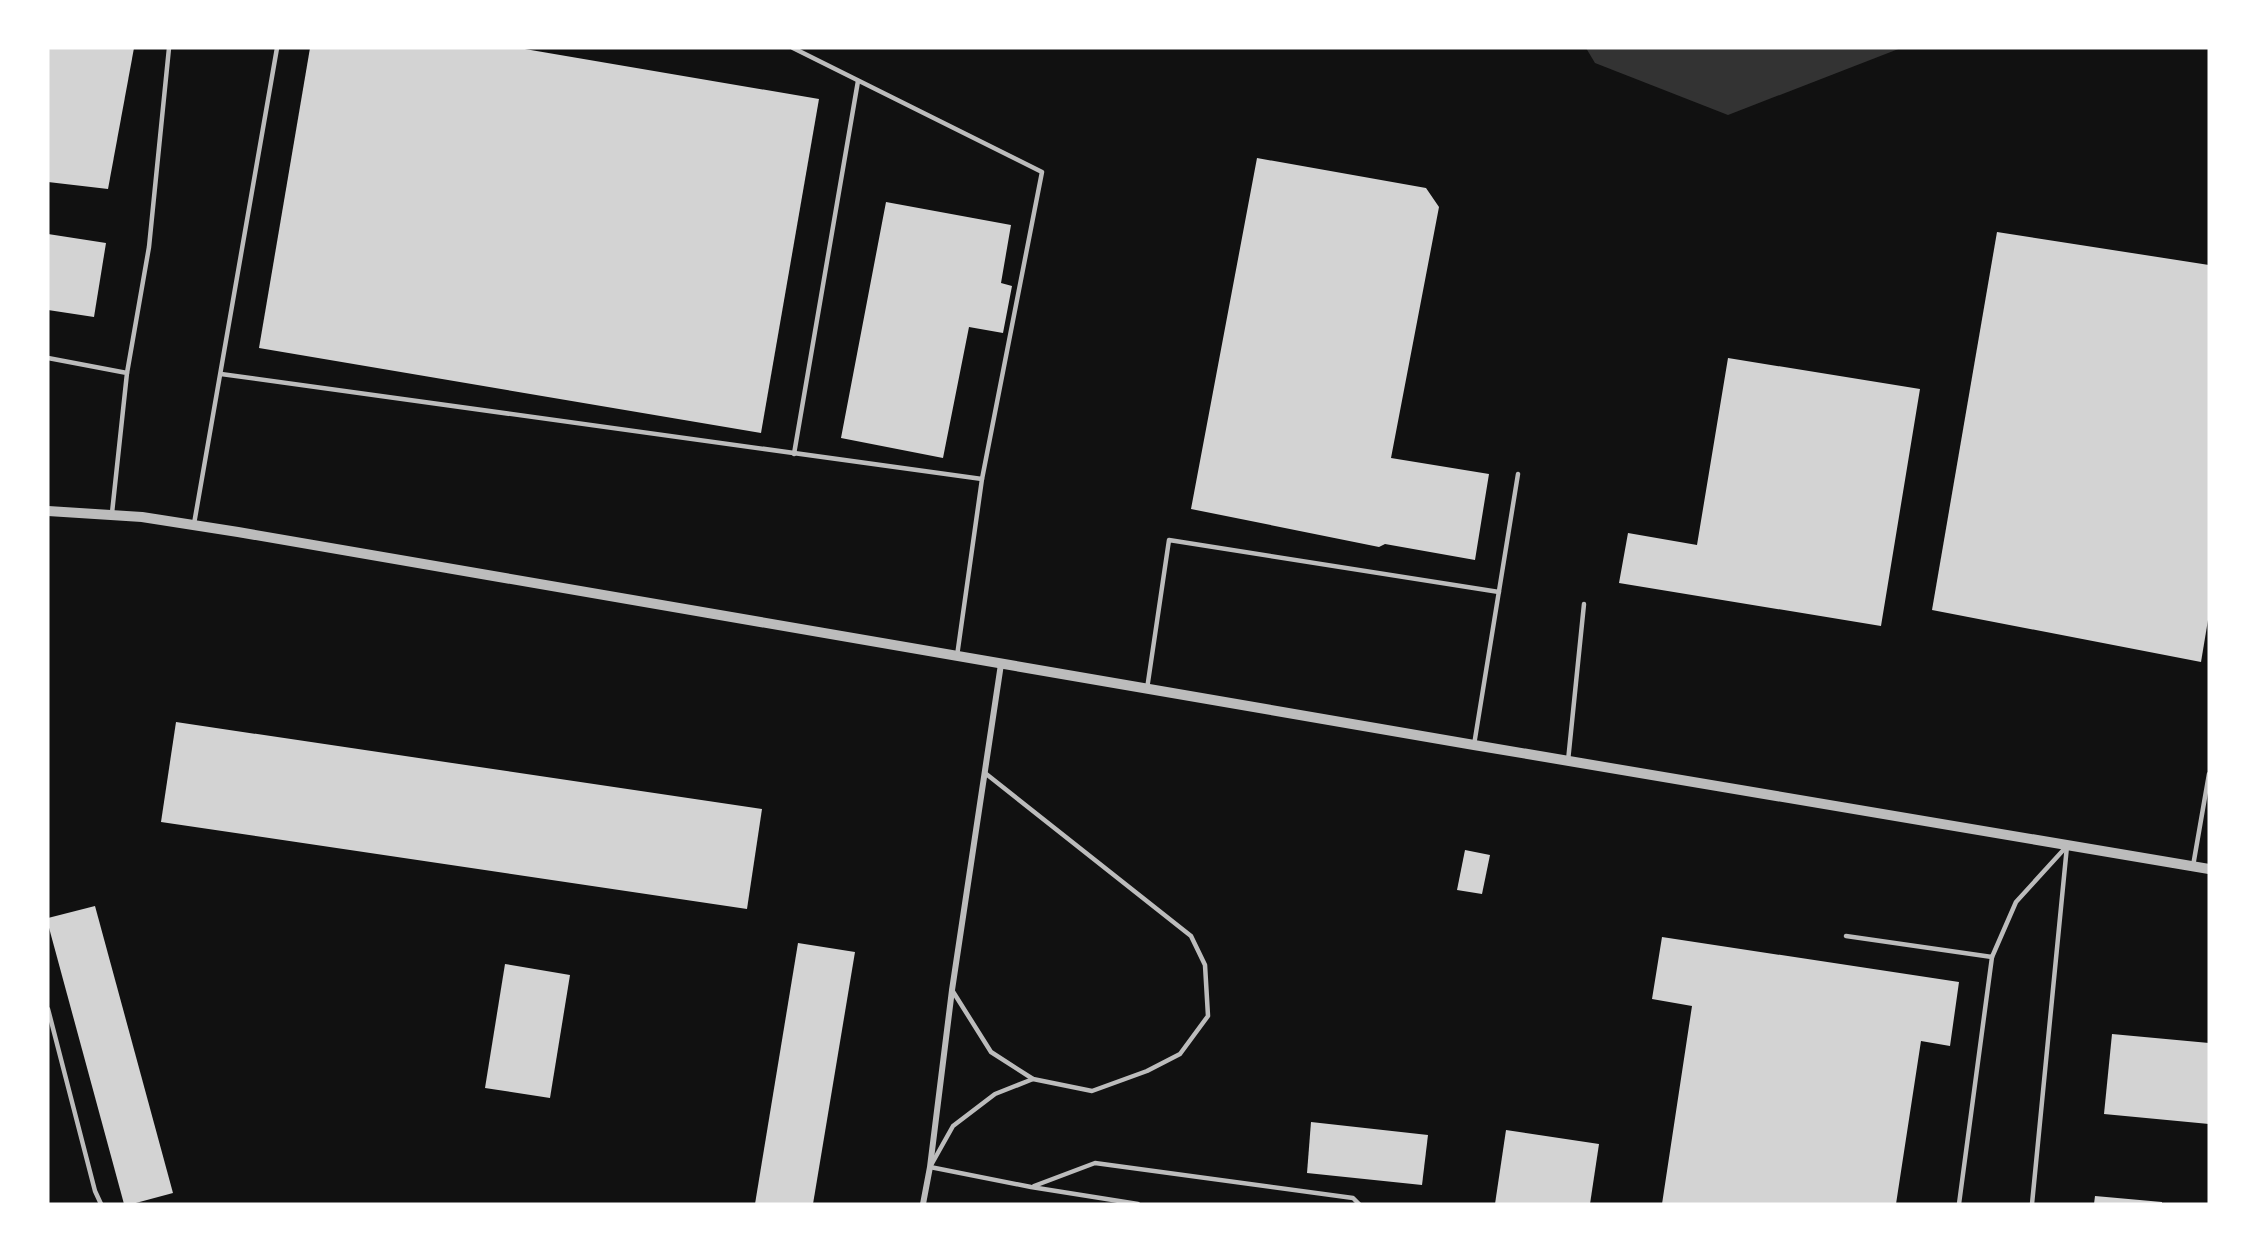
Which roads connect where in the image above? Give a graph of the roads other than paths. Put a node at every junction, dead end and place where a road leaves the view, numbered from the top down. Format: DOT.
graph roads {
  1 [pos="169,48"];
  2 [pos="277,48"];
  3 [pos="793,48"];
  4 [pos="858,81"];
  5 [pos="48,358"];
  6 [pos="128,373"];
  7 [pos="220,374"];
  8 [pos="794,454"];
  9 [pos="1518,474"];
  10 [pos="982,479"];
  11 [pos="48,511"];
  12 [pos="112,515"];
  13 [pos="194,525"];
  14 [pos="1499,592"];
  15 [pos="1584,604"];
  16 [pos="957,656"];
  17 [pos="1001,664"];
  18 [pos="1147,689"];
  19 [pos="1474,745"];
  20 [pos="1568,761"];
  21 [pos="985,773"];
  22 [pos="2209,774"];
  23 [pos="2067,846"];
  24 [pos="2193,866"];
  25 [pos="2209,869"];
  26 [pos="1846,936"];
  27 [pos="1992,957"];
  28 [pos="952,990"];
  29 [pos="48,1009"];
  30 [pos="1033,1079"];
  31 [pos="930,1167"];
  32 [pos="1031,1187"];
  33 [pos="101,1204"];
  34 [pos="924,1204"];
  35 [pos="1138,1204"];
  36 [pos="1359,1204"];
  37 [pos="1959,1204"];
  38 [pos="2032,1204"];
  1 -- 6 [label="lane"];
  2 -- 7 [label="lane"];
  3 -- 4 [label="lane"];
  4 -- 8 [label="lane"];
  4 -- 10 [label="lane"];
  5 -- 6 [label="lane"];
  6 -- 12 [label="lane"];
  7 -- 8 [label="lane"];
  7 -- 13 [label="lane"];
  8 -- 10 [label="lane"];
  9 -- 14 [label="lane"];
  10 -- 16 [label="lane"];
  11 -- 12 [label="street"];
  12 -- 13 [label="street"];
  13 -- 16 [label="street"];
  14 -- 18 [label="lane"];
  14 -- 19 [label="lane"];
  15 -- 20 [label="lane"];
  16 -- 17 [label="street"];
  17 -- 18 [label="street"];
  17 -- 21 [label="street"];
  18 -- 19 [label="street"];
  19 -- 20 [label="street"];
  20 -- 23 [label="street"];
  21 -- 28 [label="street"];
  21 -- 30 [label="lane"];
  22 -- 24 [label="lane"];
  23 -- 24 [label="street"];
  23 -- 27 [label="lane"];
  23 -- 38 [label="lane"];
  24 -- 25 [label="street"];
  26 -- 27 [label="lane"];
  27 -- 37 [label="lane"];
  28 -- 30 [label="lane"];
  28 -- 31 [label="street"];
  29 -- 33 [label="lane"];
  30 -- 31 [label="lane"];
  31 -- 32 [label="lane"];
  31 -- 34 [label="street"];
  32 -- 35 [label="lane"];
  32 -- 36 [label="lane"];
}
